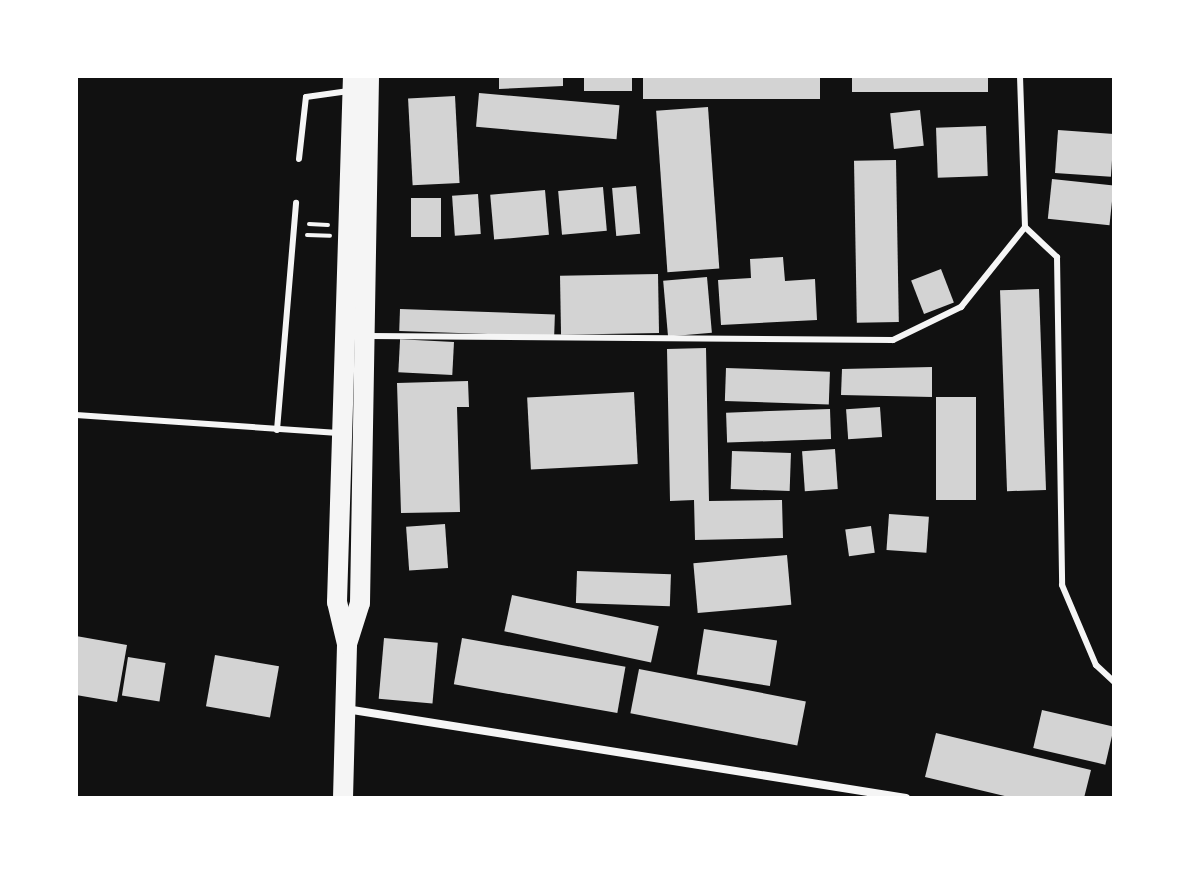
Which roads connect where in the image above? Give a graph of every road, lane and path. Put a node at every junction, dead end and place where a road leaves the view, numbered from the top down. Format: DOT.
graph roads {
  1 [pos="369,76"];
  2 [pos="1020,76"];
  3 [pos="353,84"];
  4 [pos="299,159"];
  5 [pos="296,203"];
  6 [pos="307,224"];
  7 [pos="1025,227"];
  8 [pos="333,236"];
  9 [pos="366,336"];
  10 [pos="76,415"];
  11 [pos="277,430"];
  12 [pos="353,434"];
  13 [pos="1114,682"];
  14 [pos="345,709"];
  15 [pos="343,798"];
  16 [pos="903,798"];
  1 -- 9 [label="highway"];
  2 -- 7 [label="lane"];
  3 -- 4 [label="lane"];
  3 -- 12 [label="highway"];
  5 -- 11 [label="lane"];
  6 -- 8 [label="path"];
  7 -- 9 [label="lane"];
  7 -- 13 [label="lane"];
  9 -- 12 [label="highway"];
  10 -- 11 [label="lane"];
  11 -- 12 [label="lane"];
  12 -- 14 [label="highway"];
  14 -- 15 [label="highway"];
  14 -- 16 [label="street"];
}
